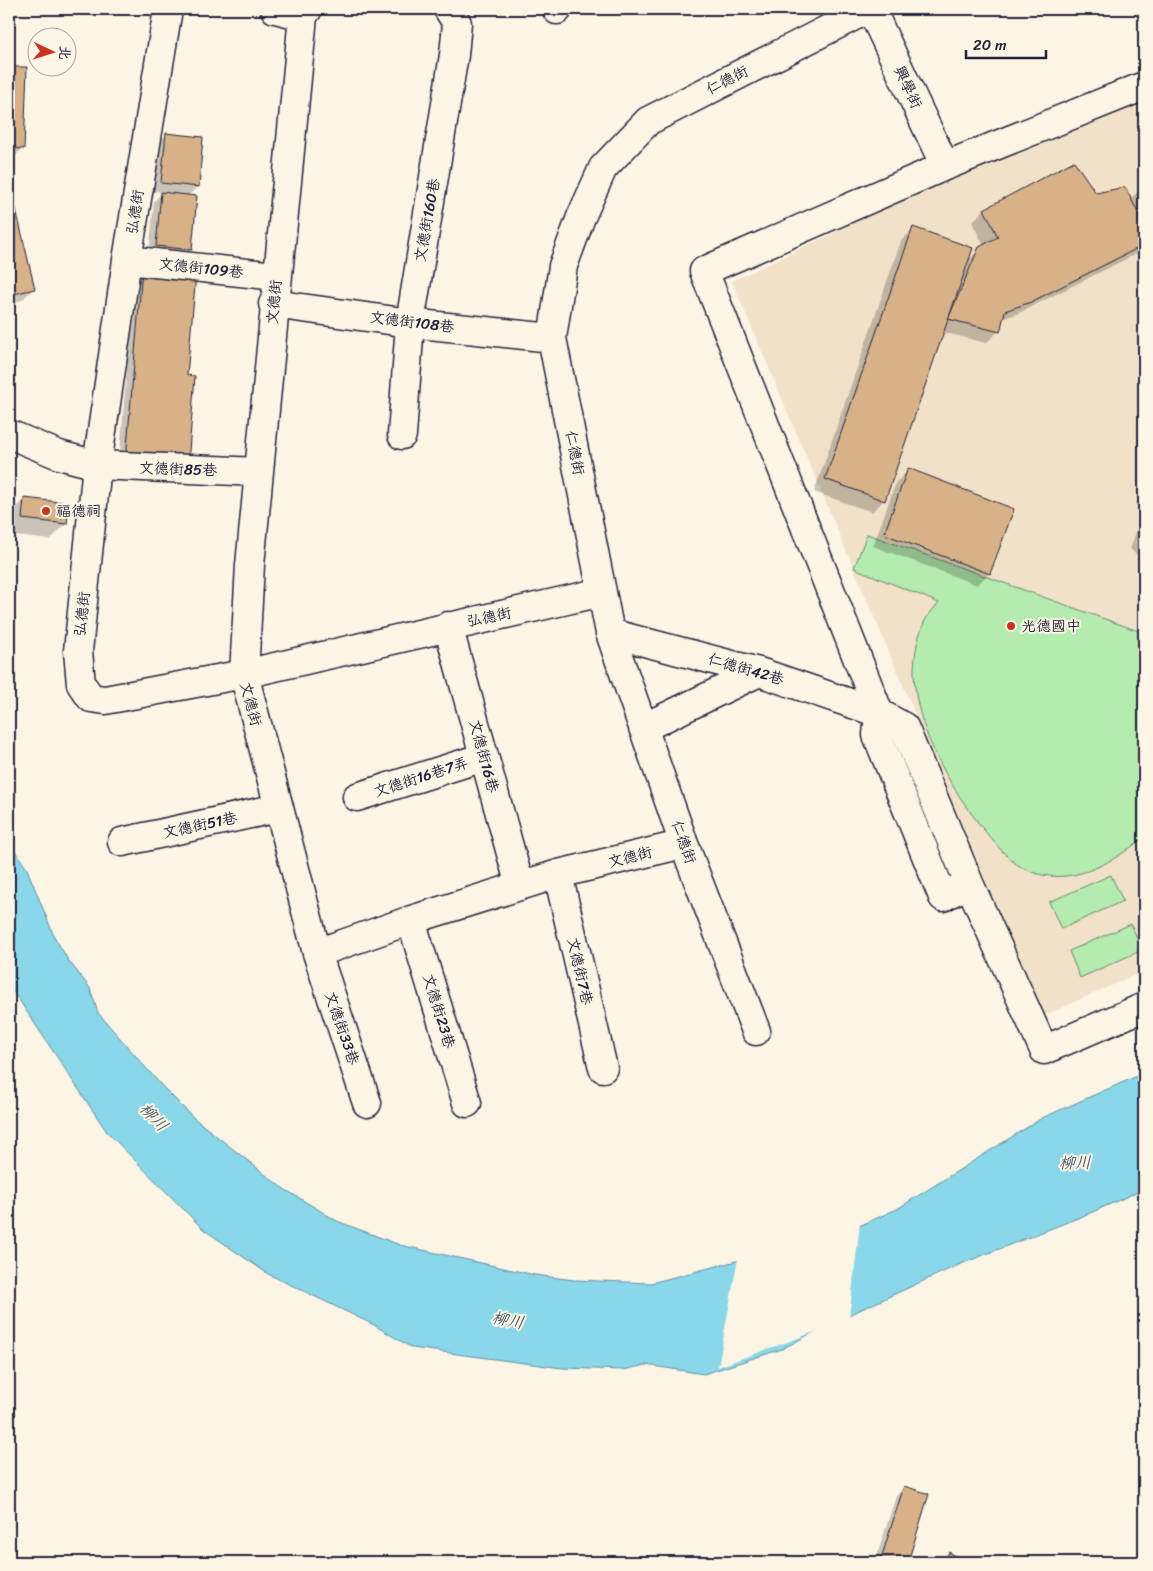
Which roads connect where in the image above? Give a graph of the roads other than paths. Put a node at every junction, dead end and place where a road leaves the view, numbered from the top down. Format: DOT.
graph roads {
  1 [pos="168,9"];
  2 [pos="275,9"];
  3 [pos="448,9"];
  4 [pos="870,9"];
  5 [pos="306,12"];
  6 [pos="1144,86"];
  7 [pos="944,166"];
  8 [pos="127,260"];
  9 [pos="276,276"];
  10 [pos="274,304"];
  11 [pos="410,323"];
  12 [pos="552,338"];
  13 [pos="9,434"];
  14 [pos="402,435"];
  15 [pos="97,465"];
  16 [pos="259,472"];
  17 [pos="602,592"];
  18 [pos="448,626"];
  19 [pos="610,633"];
  20 [pos="759,672"];
  21 [pos="244,674"];
  22 [pos="879,713"];
  23 [pos="643,728"];
  24 [pos="484,757"];
  25 [pos="357,797"];
  26 [pos="278,808"];
  27 [pos="122,842"];
  28 [pos="684,844"];
  29 [pos="558,874"];
  30 [pos="520,886"];
  31 [pos="411,920"];
  32 [pos="317,953"];
  33 [pos="1144,1008"];
  34 [pos="756,1031"];
  35 [pos="603,1068"];
  36 [pos="367,1103"];
  37 [pos="467,1103"];
  1 -- 8 [label="street, 弘德街"];
  2 -- 5 [label="street"];
  3 -- 11 [label="street, 文德街160巷"];
  4 -- 7 [label="street, 興學街"];
  4 -- 12 [label="street, 仁德街"];
  5 -- 9 [label="street, 文德街"];
  6 -- 7 [label="street"];
  7 -- 22 [label="street"];
  8 -- 9 [label="street, 文德街109巷"];
  8 -- 15 [label="street, 弘德街"];
  9 -- 10 [label="street, 文德街"];
  10 -- 11 [label="street, 文德街108巷"];
  10 -- 16 [label="street, 文德街"];
  11 -- 12 [label="street, 文德街108巷"];
  11 -- 14 [label="street, 文德街160巷"];
  12 -- 17 [label="street, 仁德街"];
  13 -- 15 [label="street, 文德街85巷"];
  15 -- 16 [label="street, 文德街85巷"];
  15 -- 21 [label="street, 弘德街"];
  16 -- 21 [label="street, 文德街"];
  17 -- 18 [label="street, 弘德街"];
  17 -- 19 [label="street, 仁德街"];
  18 -- 21 [label="street, 弘德街"];
  18 -- 24 [label="street, 文德街16巷"];
  19 -- 20 [label="street, 仁德街42巷"];
  19 -- 23 [label="street, 仁德街"];
  20 -- 22 [label="street, 仁德街42巷"];
  20 -- 23 [label="street"];
  21 -- 26 [label="street, 文德街"];
  22 -- 33 [label="street, 仁德街42巷"];
  23 -- 28 [label="street, 仁德街"];
  24 -- 25 [label="street, 文德街16巷7弄"];
  24 -- 30 [label="street, 文德街16巷"];
  26 -- 27 [label="street, 文德街51巷"];
  26 -- 32 [label="street, 文德街"];
  28 -- 29 [label="street, 文德街"];
  28 -- 34 [label="street, 仁德街"];
  29 -- 30 [label="street, 文德街"];
  29 -- 35 [label="street, 文德街7巷"];
  30 -- 31 [label="street, 文德街"];
  31 -- 32 [label="street, 文德街"];
  31 -- 37 [label="street, 文德街23巷"];
  32 -- 36 [label="street, 文德街33巷"];
}
